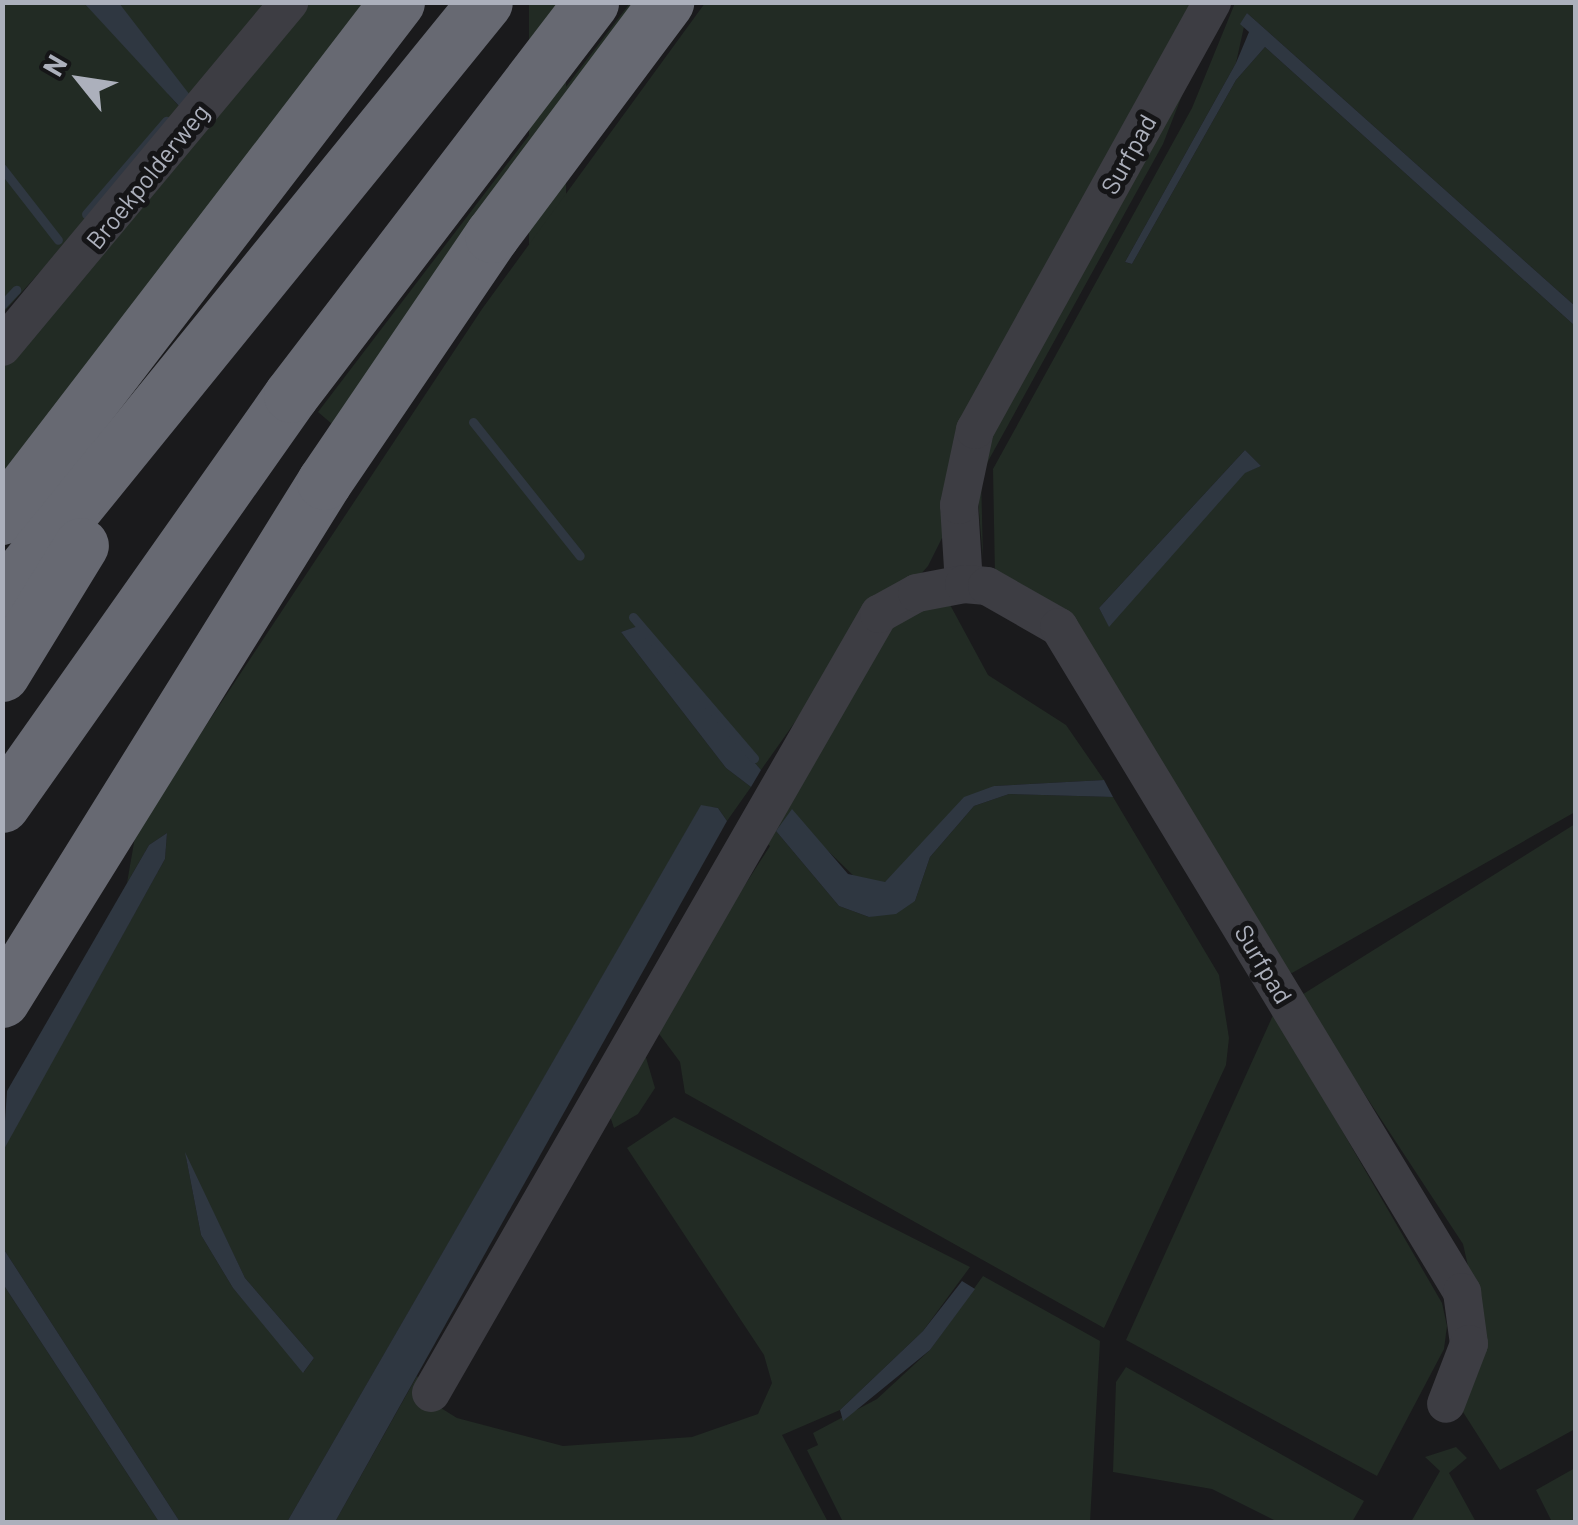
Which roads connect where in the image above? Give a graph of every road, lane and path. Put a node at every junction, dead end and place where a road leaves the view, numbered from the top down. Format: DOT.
graph roads {
  1 [pos="289,2"];
  2 [pos="397,2"];
  3 [pos="485,2"];
  4 [pos="591,2"];
  5 [pos="666,2"];
  6 [pos="1212,2"];
  7 [pos="2,347"];
  8 [pos="174,393"];
  9 [pos="2,517"];
  10 [pos="964,584"];
  11 [pos="2,597"];
  12 [pos="2,674"];
  13 [pos="2,805"];
  14 [pos="2,1000"];
  15 [pos="431,1394"];
  16 [pos="1446,1404"];
  1 -- 7 [label="street, Broekpolderweg"];
  2 -- 9 [label="highway"];
  3 -- 8 [label="highway"];
  4 -- 13 [label="highway"];
  5 -- 14 [label="highway"];
  6 -- 10 [label="street, Surfpad"];
  8 -- 11 [label="highway"];
  8 -- 12 [label="highway"];
  10 -- 15 [label="street, Surfpad"];
  10 -- 16 [label="street, Surfpad"];
}
